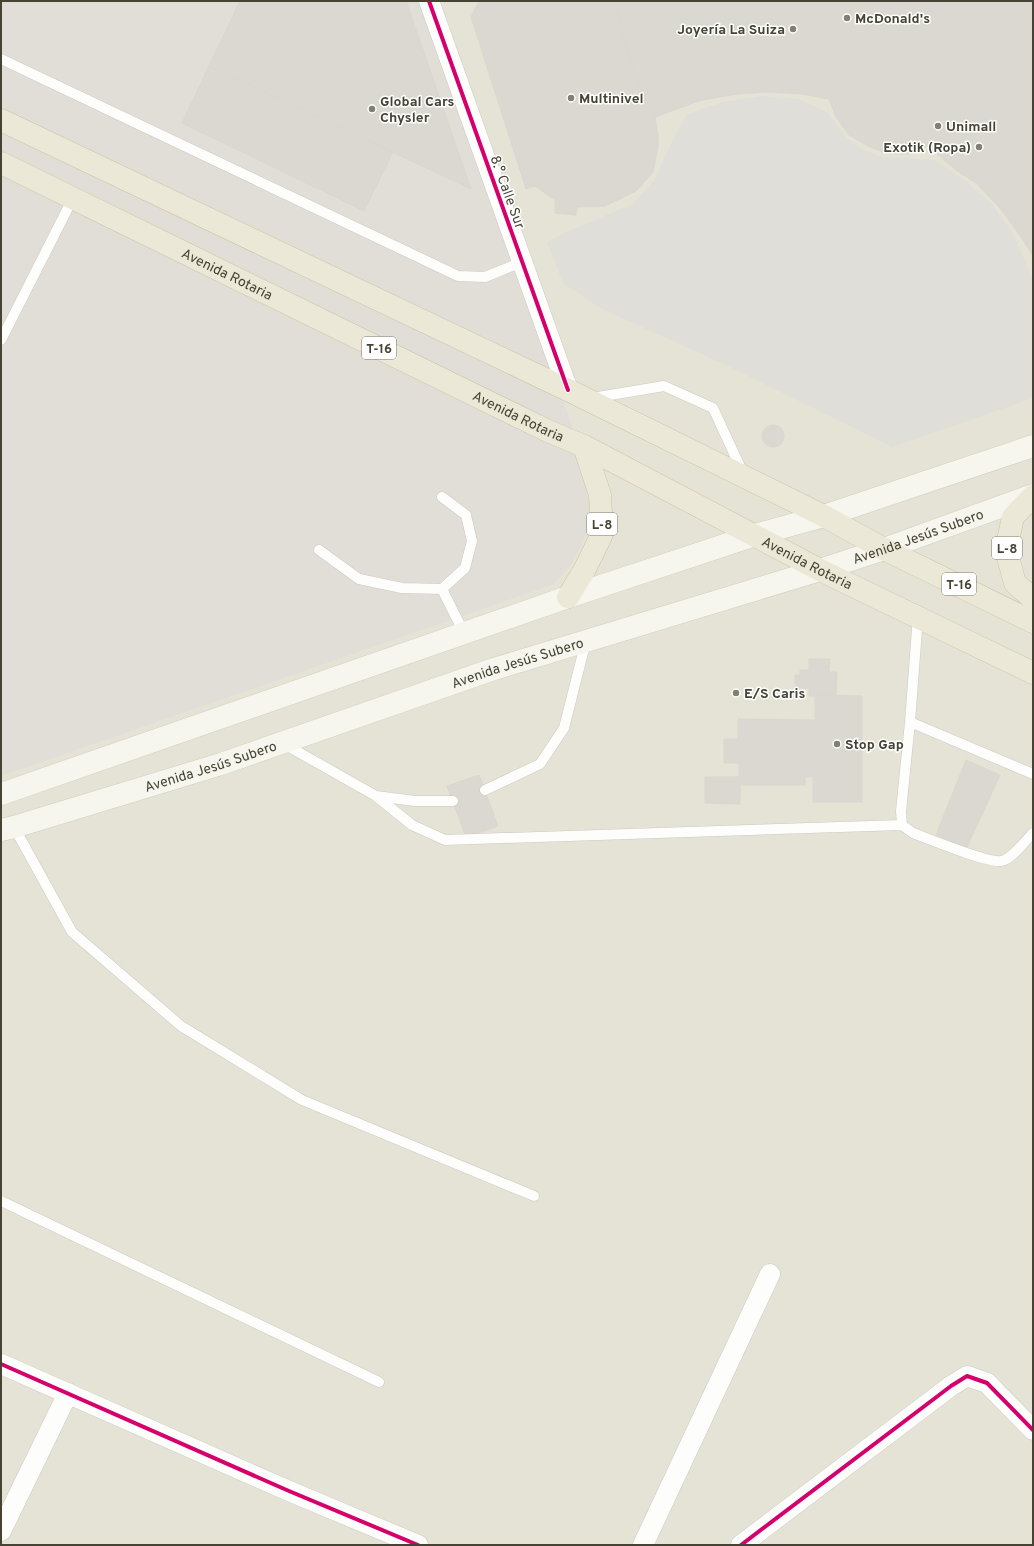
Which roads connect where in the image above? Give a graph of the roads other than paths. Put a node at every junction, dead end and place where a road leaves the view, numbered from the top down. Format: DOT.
graph roads {
  1 [pos="429,1"];
  2 [pos="1,59"];
  3 [pos="1,120"];
  4 [pos="1,163"];
  5 [pos="73,198"];
  6 [pos="522,262"];
  7 [pos="1,340"];
  8 [pos="576,394"];
  9 [pos="584,446"];
  10 [pos="1033,446"];
  11 [pos="745,477"];
  12 [pos="1033,495"];
  13 [pos="442,497"];
  14 [pos="824,516"];
  15 [pos="755,535"];
  16 [pos="884,549"];
  17 [pos="319,550"];
  18 [pos="820,570"];
  19 [pos="442,589"];
  20 [pos="568,597"];
  21 [pos="1033,599"];
  22 [pos="918,616"];
  23 [pos="1033,622"];
  24 [pos="464,633"];
  25 [pos="586,641"];
  26 [pos="1033,673"];
  27 [pos="910,722"];
  28 [pos="282,743"];
  29 [pos="1033,774"];
  30 [pos="485,790"];
  31 [pos="1,794"];
  32 [pos="376,796"];
  33 [pos="453,801"];
  34 [pos="902,825"];
  35 [pos="8,828"];
  36 [pos="1033,833"];
  37 [pos="534,1196"];
  38 [pos="1,1200"];
  39 [pos="770,1274"];
  40 [pos="1,1364"];
  41 [pos="378,1382"];
  42 [pos="68,1393"];
  43 [pos="1033,1430"];
  44 [pos="1,1530"];
  45 [pos="418,1545"];
  46 [pos="643,1545"];
  47 [pos="741,1545"];
  1 -- 6 [label="street, 8.° Calle Sur"];
  2 -- 6 [label="lane"];
  3 -- 8 [label="highway, T-16"];
  4 -- 5 [label="highway, Avenida Rotaria / T-16"];
  5 -- 7 [label="lane"];
  5 -- 9 [label="highway, Avenida Rotaria / T-16"];
  6 -- 8 [label="street, 8.° Calle Sur"];
  8 -- 11 [label="highway, T-16"];
  8 -- 11 [label="lane"];
  9 -- 15 [label="highway, Avenida Rotaria / T-16"];
  9 -- 20 [label="highway, L-8"];
  10 -- 14 [label="main road"];
  11 -- 14 [label="highway, T-16"];
  12 -- 16 [label="main road, Avenida Jesús Subero / L-8"];
  12 -- 21 [label="highway, L-8"];
  13 -- 19 [label="lane"];
  14 -- 15 [label="main road"];
  14 -- 16 [label="highway, T-16"];
  15 -- 18 [label="highway, Avenida Rotaria / T-16"];
  15 -- 20 [label="main road"];
  16 -- 18 [label="main road, Avenida Jesús Subero / L-8"];
  16 -- 23 [label="highway, T-16"];
  17 -- 19 [label="lane"];
  18 -- 22 [label="highway, Avenida Rotaria / T-16"];
  18 -- 25 [label="main road, Avenida Jesús Subero / L-8"];
  19 -- 24 [label="lane"];
  20 -- 24 [label="main road"];
  22 -- 26 [label="highway, Avenida Rotaria / T-16"];
  22 -- 27 [label="lane"];
  24 -- 31 [label="main road"];
  25 -- 28 [label="main road, Avenida Jesús Subero / L-8"];
  25 -- 30 [label="lane"];
  27 -- 29 [label="lane"];
  27 -- 34 [label="lane"];
  28 -- 32 [label="lane"];
  28 -- 35 [label="main road, Avenida Jesús Subero / L-8"];
  32 -- 33 [label="lane"];
  32 -- 34 [label="lane"];
  34 -- 36 [label="lane"];
  35 -- 37 [label="lane"];
  38 -- 41 [label="lane"];
  39 -- 46 [label="street"];
  40 -- 42 [label="street"];
  42 -- 44 [label="street"];
  42 -- 45 [label="street"];
  43 -- 47 [label="street"];
}
